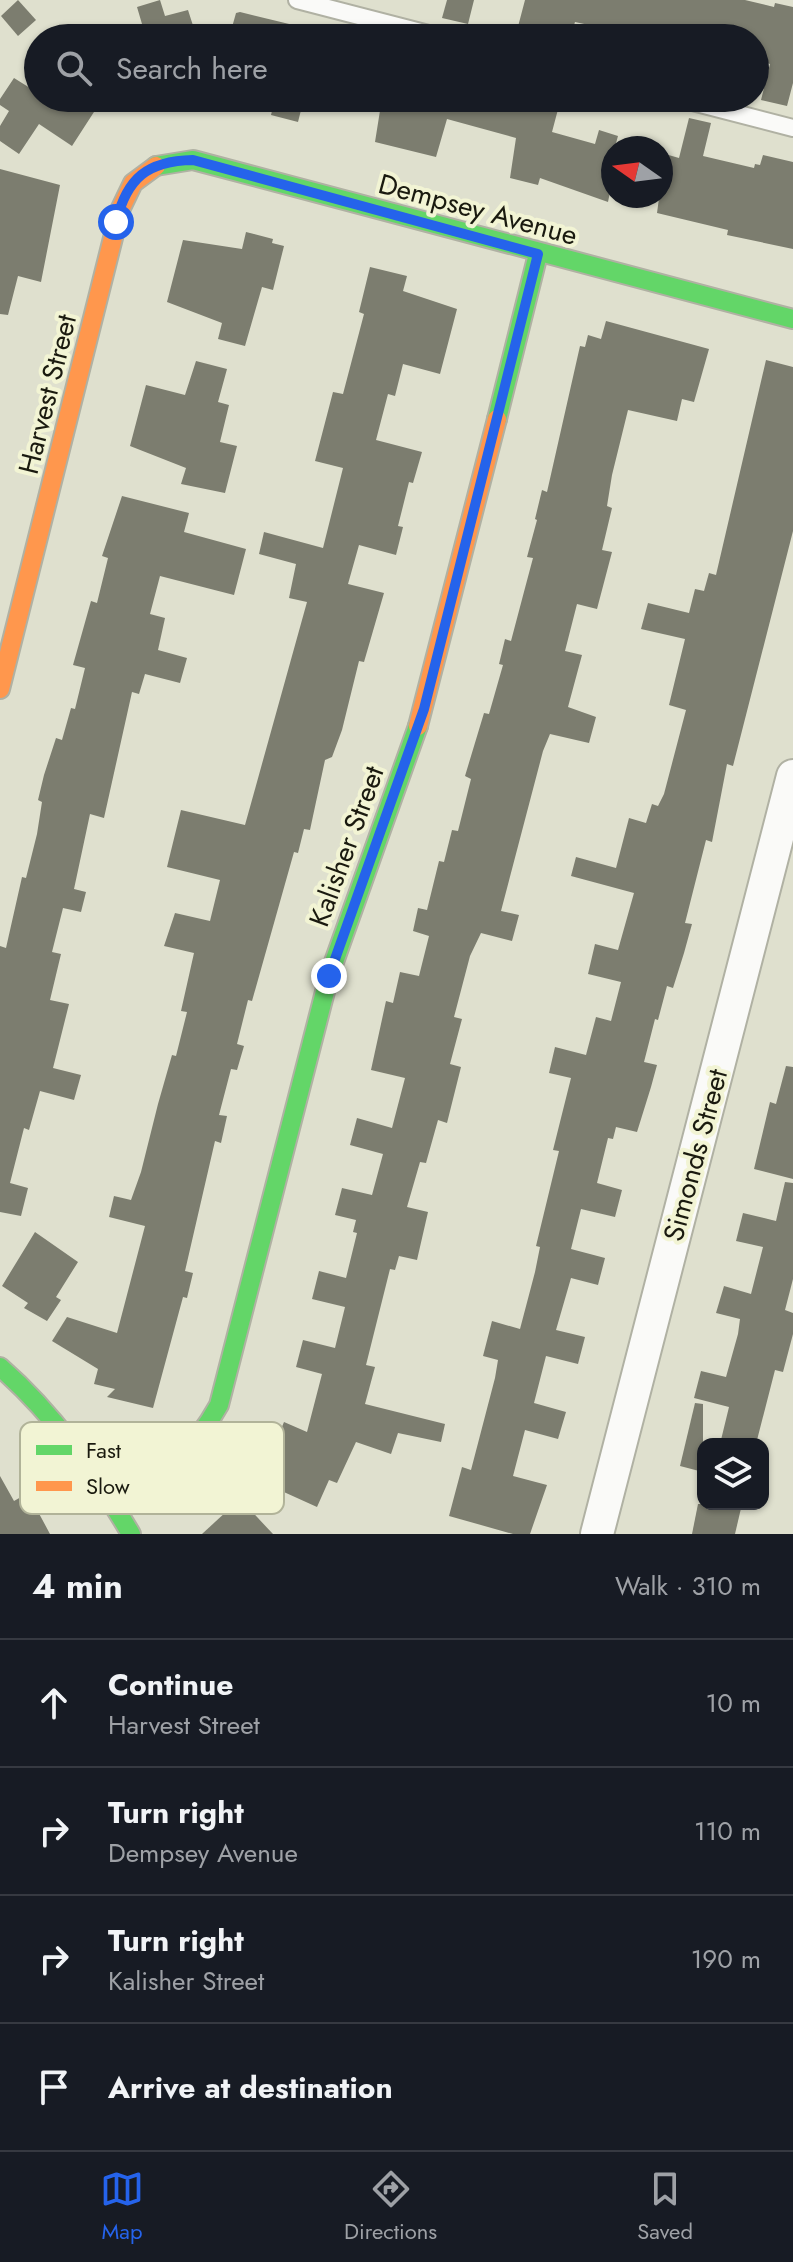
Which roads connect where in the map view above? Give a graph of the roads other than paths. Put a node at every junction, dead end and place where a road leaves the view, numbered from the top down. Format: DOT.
graph roads {
  1 [pos="297,0"];
  2 [pos="390,24"];
  3 [pos="731,112"];
  4 [pos="793,128"];
  5 [pos="150,168"];
  6 [pos="538,254"];
  7 [pos="793,319"];
  8 [pos="0,689"];
  9 [pos="793,776"];
  10 [pos="0,1367"];
  11 [pos="51,1422"];
  12 [pos="210,1422"];
  13 [pos="120,1514"];
  14 [pos="131,1534"];
  15 [pos="597,1534"];
  1 -- 2 [label="lane"];
  3 -- 4 [label="lane"];
  5 -- 6 [label="street, Dempsey Avenue"];
  5 -- 8 [label="street, Harvest Street"];
  6 -- 7 [label="street, Dempsey Avenue"];
  6 -- 12 [label="street, Kalisher Street"];
  9 -- 15 [label="street, Simonds Street"];
  10 -- 11 [label="street"];
  13 -- 14 [label="street"];
}
